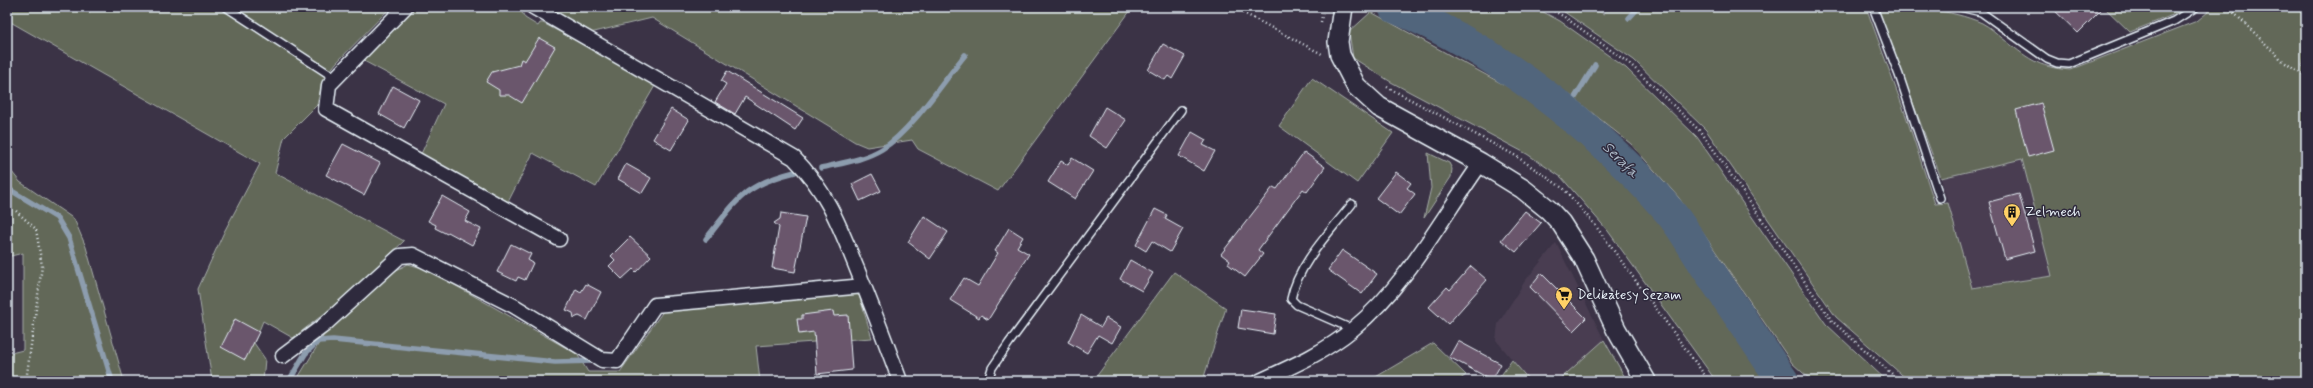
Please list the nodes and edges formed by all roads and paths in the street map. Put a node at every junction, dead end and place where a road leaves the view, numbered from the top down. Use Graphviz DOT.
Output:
graph roads {
  1 [pos="226,7"];
  2 [pos="405,7"];
  3 [pos="533,7"];
  4 [pos="1323,7"];
  5 [pos="1343,7"];
  6 [pos="1547,7"];
  7 [pos="1873,7"];
  8 [pos="1960,7"];
  9 [pos="2196,7"];
  10 [pos="2228,7"];
  11 [pos="1320,18"];
  12 [pos="2306,77"];
  13 [pos="335,78"];
  14 [pos="1181,110"];
  15 [pos="1481,163"];
  16 [pos="1940,198"];
  17 [pos="1352,204"];
  18 [pos="16,211"];
  19 [pos="559,239"];
  20 [pos="864,286"];
  21 [pos="1352,330"];
  22 [pos="283,356"];
  23 [pos="26,381"];
  24 [pos="900,381"];
  25 [pos="988,381"];
  26 [pos="1260,381"];
  27 [pos="1646,381"];
  28 [pos="1900,381"];
  1 -- 13 [label="lane"];
  2 -- 13 [label="street"];
  3 -- 20 [label="street"];
  4 -- 11 [label="path"];
  5 -- 15 [label="street"];
  6 -- 28 [label="path"];
  7 -- 16 [label="lane"];
  8 -- 9 [label="lane"];
  10 -- 12 [label="path"];
  13 -- 19 [label="street"];
  14 -- 25 [label="lane"];
  15 -- 21 [label="street"];
  15 -- 27 [label="street"];
  17 -- 21 [label="lane"];
  18 -- 23 [label="path"];
  20 -- 22 [label="street"];
  20 -- 24 [label="street"];
  21 -- 26 [label="street"];
}
